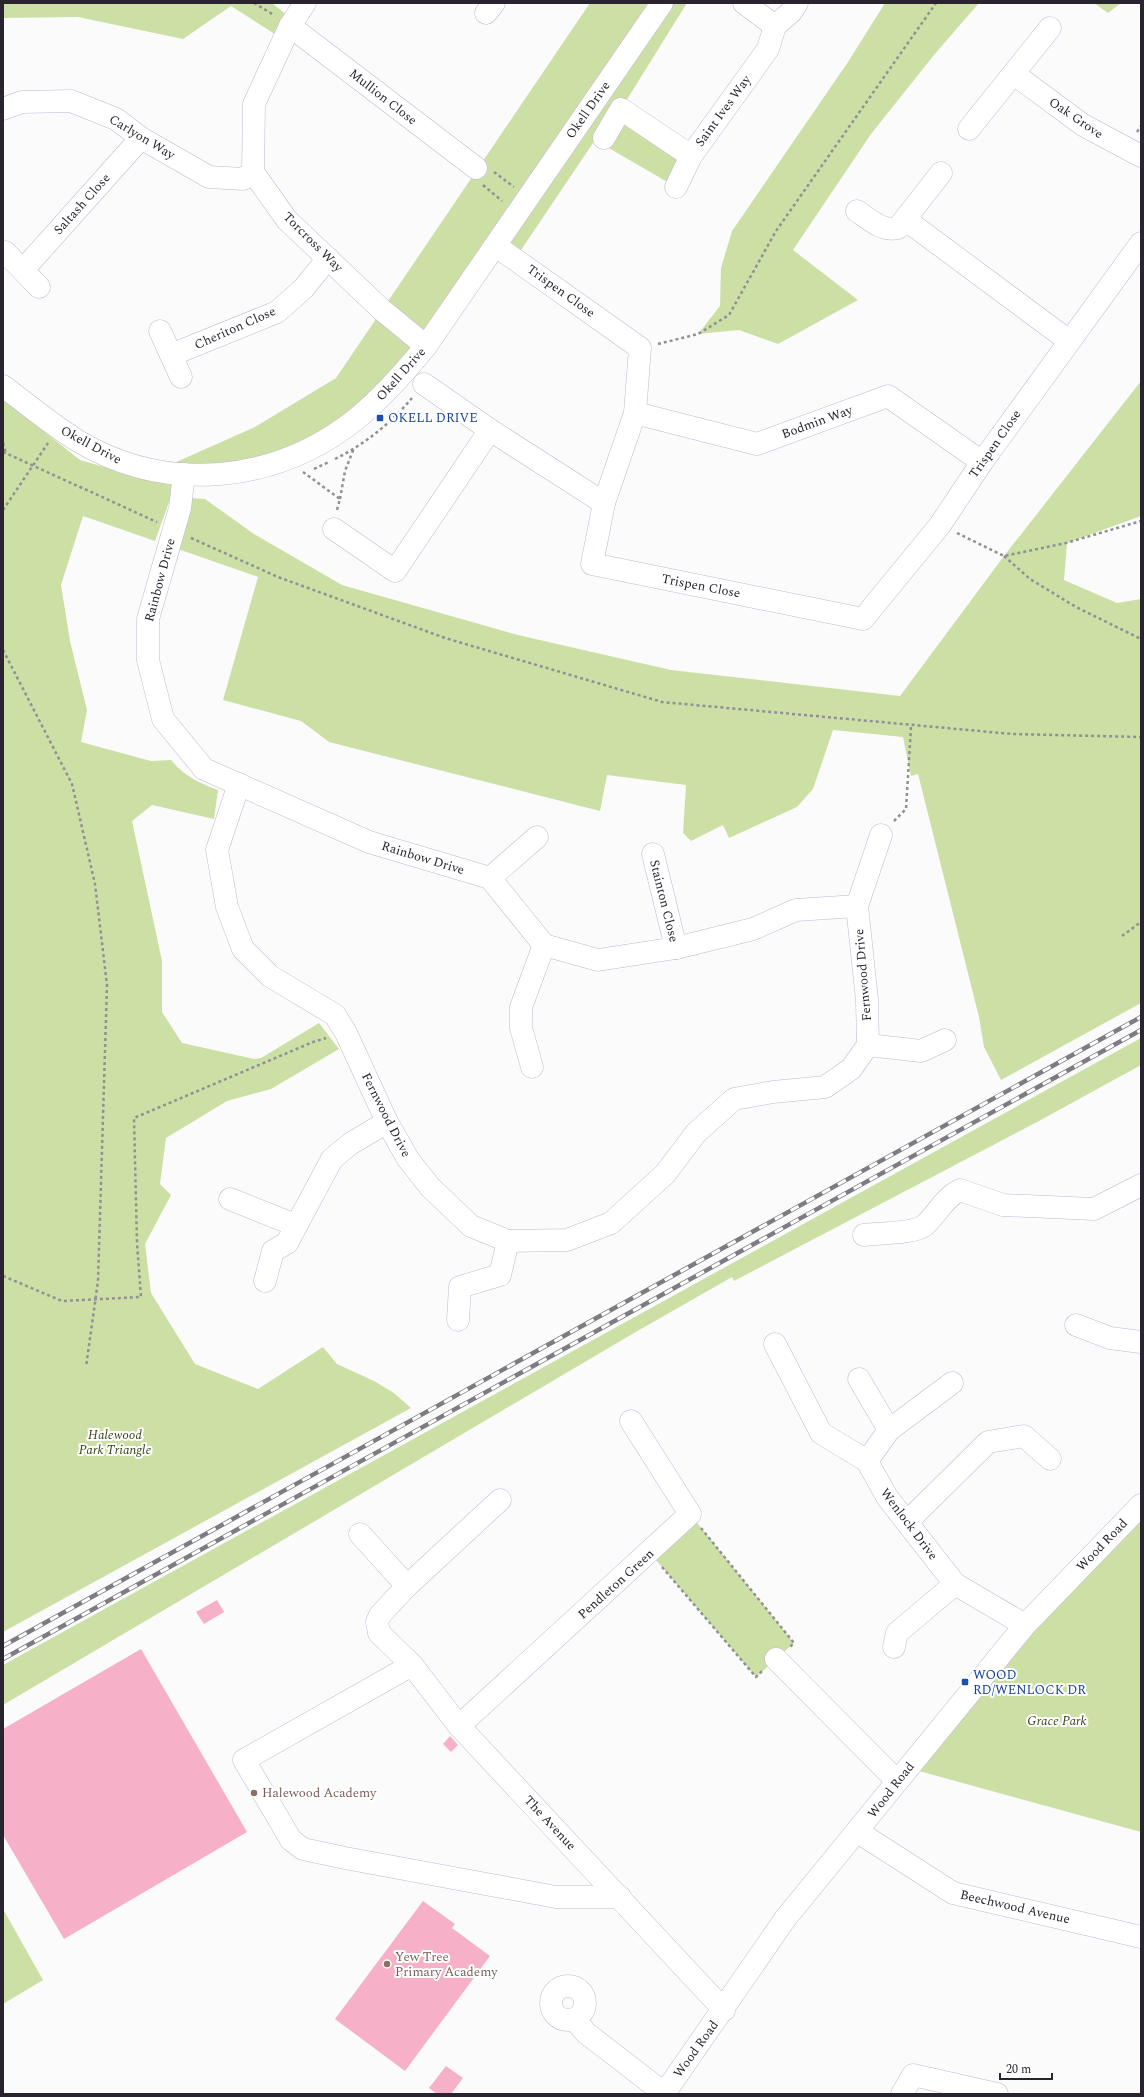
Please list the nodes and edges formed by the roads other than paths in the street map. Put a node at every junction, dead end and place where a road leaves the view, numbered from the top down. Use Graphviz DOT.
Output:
graph roads {
  1 [pos="305,3"];
  2 [pos="662,3"];
  3 [pos="744,3"];
  4 [pos="797,3"];
  5 [pos="290,26"];
  6 [pos="775,26"];
  7 [pos="1050,28"];
  8 [pos="1014,74"];
  9 [pos="3,109"];
  10 [pos="969,129"];
  11 [pos="141,138"];
  12 [pos="604,138"];
  13 [pos="690,156"];
  14 [pos="1141,156"];
  15 [pos="476,168"];
  16 [pos="253,172"];
  17 [pos="941,173"];
  18 [pos="676,188"];
  19 [pos="857,210"];
  20 [pos="906,220"];
  21 [pos="1141,243"];
  22 [pos="496,246"];
  23 [pos="5,252"];
  24 [pos="328,258"];
  25 [pos="23,270"];
  26 [pos="40,287"];
  27 [pos="160,331"];
  28 [pos="1069,340"];
  29 [pos="426,346"];
  30 [pos="171,355"];
  31 [pos="181,377"];
  32 [pos="424,384"];
  33 [pos="3,386"];
  34 [pos="635,413"];
  35 [pos="490,430"];
  36 [pos="982,462"];
  37 [pos="184,474"];
  38 [pos="604,503"];
  39 [pos="334,529"];
  40 [pos="239,784"];
  41 [pos="880,835"];
  42 [pos="537,837"];
  43 [pos="653,854"];
  44 [pos="490,878"];
  45 [pos="857,906"];
  46 [pos="544,945"];
  47 [pos="676,948"];
  48 [pos="945,1040"];
  49 [pos="868,1045"];
  50 [pos="532,1067"];
  51 [pos="387,1122"];
  52 [pos="1141,1185"];
  53 [pos="230,1199"];
  54 [pos="295,1225"];
  55 [pos="864,1235"];
  56 [pos="508,1241"];
  57 [pos="265,1282"];
  58 [pos="458,1320"];
  59 [pos="1076,1325"];
  60 [pos="1141,1342"];
  61 [pos="775,1344"];
  62 [pos="859,1379"];
  63 [pos="952,1383"];
  64 [pos="631,1421"];
  65 [pos="889,1430"];
  66 [pos="1050,1459"];
  67 [pos="867,1461"];
  68 [pos="500,1500"];
  69 [pos="1141,1505"];
  70 [pos="907,1522"];
  71 [pos="360,1534"];
  72 [pos="955,1584"];
  73 [pos="407,1586"];
  74 [pos="1025,1625"];
  75 [pos="894,1647"];
  76 [pos="776,1659"];
  77 [pos="412,1665"];
  78 [pos="459,1726"];
  79 [pos="898,1781"];
  80 [pos="858,1832"];
  81 [pos="620,1897"];
  82 [pos="1141,1937"];
  83 [pos="724,2010"];
  84 [pos="574,2019"];
  85 [pos="664,2094"];
  86 [pos="902,2094"];
  87 [pos="997,2094"];
  1 -- 5 [label="street"];
  2 -- 22 [label="street, Okell Drive"];
  3 -- 6 [label="street"];
  4 -- 6 [label="street"];
  5 -- 15 [label="street, Mullion Close"];
  5 -- 16 [label="street"];
  6 -- 13 [label="street, Saint Ives Way"];
  7 -- 8 [label="street"];
  8 -- 10 [label="street"];
  8 -- 14 [label="street, Oak Grove"];
  9 -- 11 [label="street, Carlyon Way"];
  11 -- 16 [label="street, Carlyon Way"];
  11 -- 25 [label="street, Saltash Close"];
  12 -- 13 [label="street, Saint Ives Way"];
  13 -- 18 [label="street"];
  16 -- 24 [label="street, Torcross Way"];
  17 -- 20 [label="street"];
  19 -- 20 [label="street"];
  20 -- 28 [label="street"];
  21 -- 28 [label="street, Trispen Close"];
  22 -- 29 [label="street, Okell Drive"];
  22 -- 34 [label="street, Trispen Close"];
  23 -- 25 [label="street"];
  24 -- 29 [label="street, Torcross Way"];
  24 -- 30 [label="street, Cheriton Close"];
  25 -- 26 [label="street"];
  27 -- 30 [label="street"];
  28 -- 36 [label="street, Trispen Close"];
  29 -- 37 [label="street, Okell Drive"];
  30 -- 31 [label="street"];
  32 -- 35 [label="street"];
  33 -- 37 [label="street, Okell Drive"];
  34 -- 36 [label="street, Bodmin Way"];
  34 -- 38 [label="street, Trispen Close"];
  35 -- 38 [label="street"];
  35 -- 39 [label="street"];
  36 -- 38 [label="street, Trispen Close"];
  37 -- 40 [label="street, Rainbow Drive"];
  40 -- 44 [label="street, Rainbow Drive"];
  40 -- 51 [label="street, Fernwood Drive"];
  41 -- 45 [label="street"];
  42 -- 44 [label="street"];
  43 -- 47 [label="street, Stainton Close"];
  44 -- 46 [label="street"];
  45 -- 47 [label="street"];
  45 -- 49 [label="street, Fernwood Drive"];
  46 -- 47 [label="street"];
  46 -- 50 [label="street"];
  48 -- 49 [label="street"];
  49 -- 56 [label="street, Fernwood Drive"];
  51 -- 54 [label="street"];
  51 -- 56 [label="street, Fernwood Drive"];
  52 -- 55 [label="street"];
  53 -- 54 [label="street"];
  54 -- 57 [label="street"];
  56 -- 58 [label="street"];
  59 -- 60 [label="street"];
  61 -- 67 [label="street, Wenlock Drive"];
  62 -- 65 [label="street"];
  63 -- 65 [label="street"];
  64 -- 78 [label="street, Pendleton Green"];
  65 -- 67 [label="street"];
  66 -- 70 [label="street"];
  67 -- 70 [label="street, Wenlock Drive"];
  68 -- 73 [label="street"];
  69 -- 74 [label="street, Wood Road"];
  70 -- 72 [label="street, Wenlock Drive"];
  71 -- 73 [label="street"];
  72 -- 74 [label="street, Wenlock Drive"];
  72 -- 75 [label="street"];
  73 -- 77 [label="street, The Avenue"];
  74 -- 79 [label="street, Wood Road"];
  76 -- 79 [label="street"];
  77 -- 78 [label="street, The Avenue"];
  77 -- 81 [label="street"];
  78 -- 81 [label="street, The Avenue"];
  79 -- 80 [label="street, Wood Road"];
  80 -- 82 [label="street, Beechwood Avenue"];
  80 -- 83 [label="street, Wood Road"];
  81 -- 83 [label="street, The Avenue"];
  83 -- 85 [label="street, Wood Road"];
  84 -- 85 [label="street"];
  86 -- 87 [label="street"];
}
